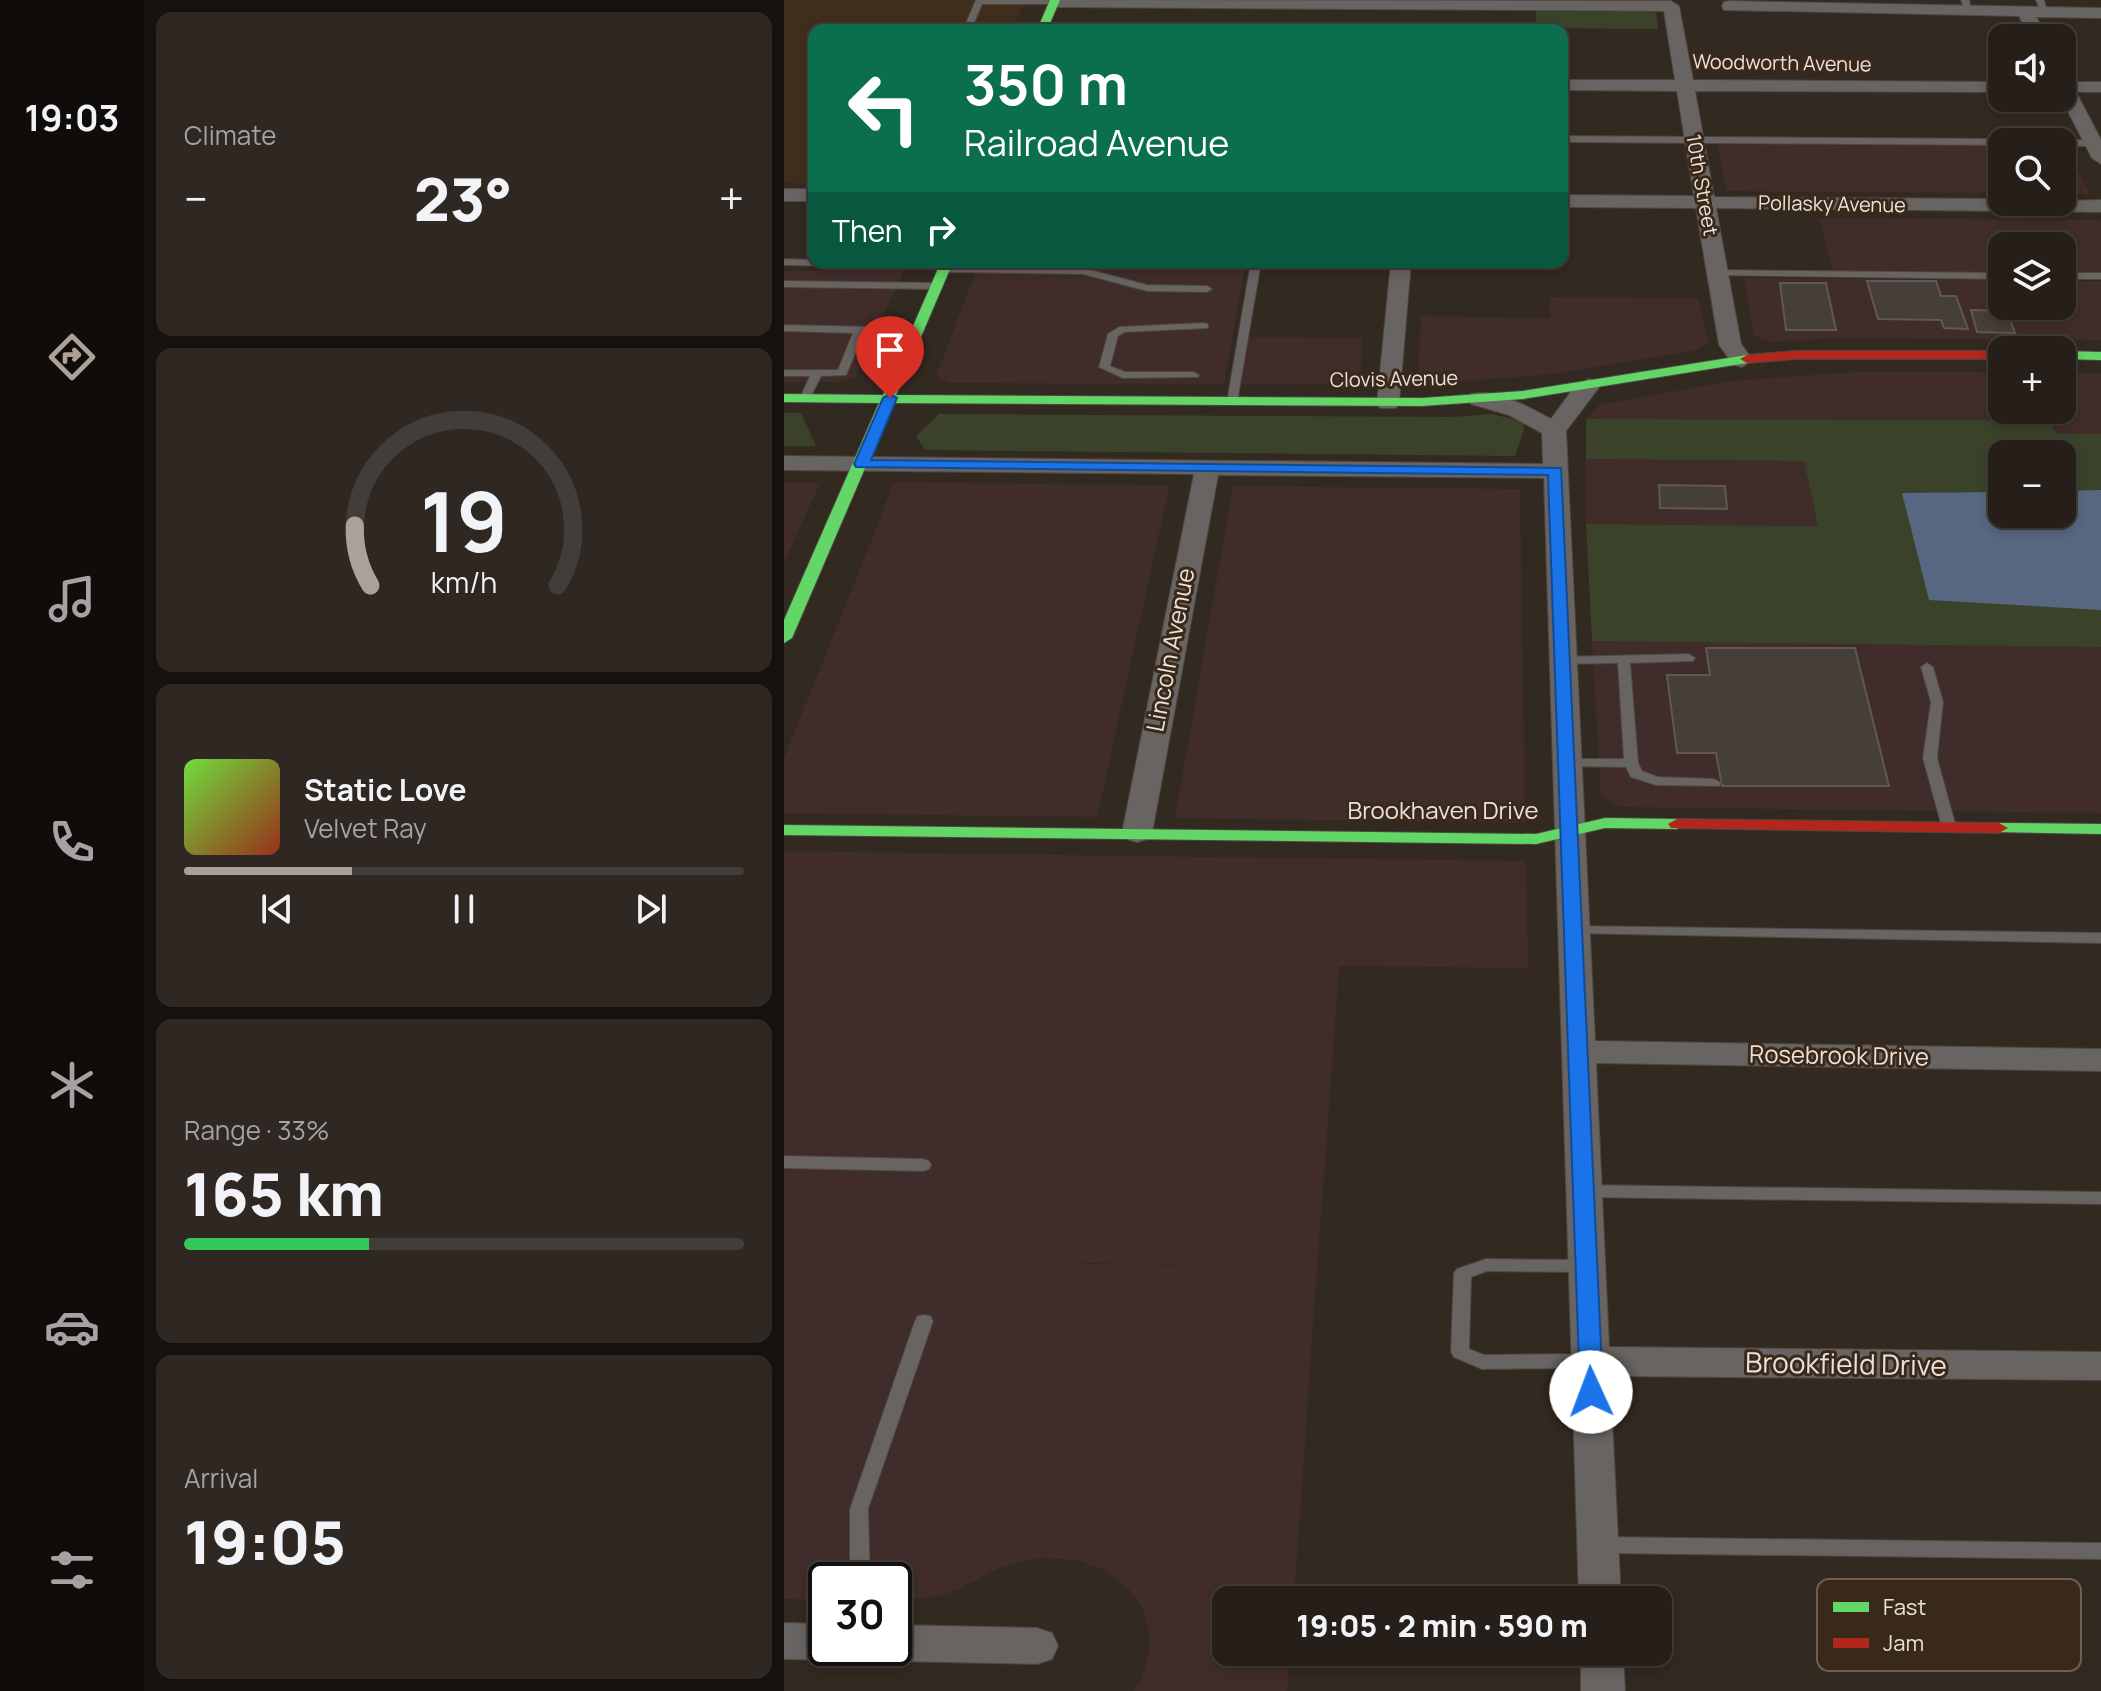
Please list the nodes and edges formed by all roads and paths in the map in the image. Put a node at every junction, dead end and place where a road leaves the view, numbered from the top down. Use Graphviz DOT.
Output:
graph roads {
  1 [pos="1055,1"];
  2 [pos="1753,3"];
  3 [pos="1960,4"];
  4 [pos="1730,6"];
  5 [pos="2042,6"];
  6 [pos="2025,12"];
  7 [pos="2101,13"];
  8 [pos="970,24"];
  9 [pos="1045,24"];
  10 [pos="2031,24"];
  11 [pos="1684,84"];
  12 [pos="1568,85"];
  13 [pos="2076,86"];
  14 [pos="1988,87"];
  15 [pos="2101,87"];
  16 [pos="2076,109"];
  17 [pos="1568,139"];
  18 [pos="1694,141"];
  19 [pos="1988,142"];
  20 [pos="2076,145"];
  21 [pos="2098,148"];
  22 [pos="784,195"];
  23 [pos="808,195"];
  24 [pos="1568,201"];
  25 [pos="1705,202"];
  26 [pos="2101,206"];
  27 [pos="784,262"];
  28 [pos="808,263"];
  29 [pos="904,268"];
  30 [pos="1255,268"];
  31 [pos="1400,268"];
  32 [pos="944,270"];
  33 [pos="1717,273"];
  34 [pos="1988,276"];
  35 [pos="2076,276"];
  36 [pos="2101,276"];
  37 [pos="784,284"];
  38 [pos="1207,289"];
  39 [pos="1204,326"];
  40 [pos="784,328"];
  41 [pos="860,329"];
  42 [pos="919,331"];
  43 [pos="1988,355"];
  44 [pos="2076,355"];
  45 [pos="2101,356"];
  46 [pos="1742,360"];
  47 [pos="784,373"];
  48 [pos="817,373"];
  49 [pos="1194,375"];
  50 [pos="1589,386"];
  51 [pos="784,398"];
  52 [pos="805,398"];
  53 [pos="890,398"];
  54 [pos="1479,399"];
  55 [pos="1232,402"];
  56 [pos="1388,403"];
  57 [pos="1554,430"];
  58 [pos="784,463"];
  59 [pos="862,464"];
  60 [pos="1207,468"];
  61 [pos="1556,471"];
  62 [pos="784,638"];
  63 [pos="1689,658"];
  64 [pos="1562,660"];
  65 [pos="1624,661"];
  66 [pos="1927,667"];
  67 [pos="1566,763"];
  68 [pos="1631,763"];
  69 [pos="1714,783"];
  70 [pos="1949,827"];
  71 [pos="2101,829"];
  72 [pos="784,830"];
  73 [pos="1568,830"];
  74 [pos="1137,833"];
  75 [pos="1572,930"];
  76 [pos="2101,938"];
  77 [pos="1578,1052"];
  78 [pos="2101,1060"];
  79 [pos="784,1162"];
  80 [pos="923,1165"];
  81 [pos="1582,1191"];
  82 [pos="2101,1198"];
  83 [pos="1585,1266"];
  84 [pos="924,1321"];
  85 [pos="1590,1361"];
  86 [pos="2101,1366"];
  87 [pos="1597,1545"];
  88 [pos="2101,1551"];
  89 [pos="860,1562"];
  90 [pos="1599,1586"];
  91 [pos="784,1641"];
  92 [pos="808,1642"];
  93 [pos="912,1643"];
  94 [pos="1037,1646"];
  95 [pos="1602,1666"];
  96 [pos="1603,1691"];
  1 -- 8 [label="lane"];
  1 -- 9 [label="main road"];
  1 -- 11 [label="street, 10th Street"];
  2 -- 3 [label="street"];
  2 -- 4 [label="street"];
  3 -- 6 [label="street"];
  5 -- 6 [label="street"];
  5 -- 7 [label="street"];
  6 -- 10 [label="street"];
  11 -- 12 [label="street, Woodworth Avenue"];
  11 -- 14 [label="street, Woodworth Avenue"];
  11 -- 18 [label="street, 10th Street"];
  13 -- 15 [label="street"];
  16 -- 21 [label="street"];
  17 -- 18 [label="lane"];
  18 -- 19 [label="lane"];
  18 -- 25 [label="street, 10th Street"];
  20 -- 21 [label="lane"];
  22 -- 23 [label="street"];
  24 -- 25 [label="street, Pollasky Avenue"];
  25 -- 26 [label="street, Pollasky Avenue"];
  25 -- 33 [label="street, 10th Street"];
  27 -- 28 [label="lane"];
  29 -- 32 [label="lane"];
  30 -- 55 [label="lane"];
  31 -- 56 [label="street"];
  32 -- 37 [label="lane"];
  32 -- 38 [label="lane"];
  32 -- 42 [label="main road"];
  33 -- 34 [label="lane"];
  33 -- 46 [label="street, 10th Street"];
  35 -- 36 [label="lane"];
  39 -- 49 [label="lane"];
  40 -- 41 [label="lane"];
  41 -- 42 [label="lane"];
  41 -- 48 [label="lane"];
  42 -- 53 [label="main road"];
  43 -- 46 [label="main road, Clovis Avenue"];
  44 -- 45 [label="main road"];
  46 -- 50 [label="main road, Clovis Avenue"];
  47 -- 48 [label="lane"];
  48 -- 52 [label="lane"];
  50 -- 54 [label="main road, Clovis Avenue"];
  50 -- 57 [label="street"];
  51 -- 52 [label="main road, Clovis Avenue"];
  52 -- 53 [label="main road, Clovis Avenue"];
  53 -- 55 [label="main road, Clovis Avenue"];
  53 -- 59 [label="main road"];
  54 -- 56 [label="main road, Clovis Avenue"];
  54 -- 57 [label="street"];
  55 -- 56 [label="main road, Clovis Avenue"];
  57 -- 61 [label="street"];
  58 -- 59 [label="street"];
  59 -- 60 [label="street"];
  59 -- 62 [label="main road"];
  60 -- 61 [label="street"];
  60 -- 74 [label="street, Lincoln Avenue"];
  61 -- 64 [label="street"];
  63 -- 65 [label="lane"];
  64 -- 65 [label="lane"];
  64 -- 67 [label="street"];
  65 -- 68 [label="lane"];
  66 -- 70 [label="lane"];
  67 -- 68 [label="lane"];
  67 -- 73 [label="street"];
  68 -- 69 [label="lane"];
  70 -- 71 [label="main road, Brookhaven Drive"];
  70 -- 73 [label="main road, Brookhaven Drive"];
  72 -- 74 [label="main road, Brookhaven Drive"];
  73 -- 74 [label="main road, Brookhaven Drive"];
  73 -- 75 [label="street"];
  75 -- 76 [label="lane"];
  75 -- 77 [label="street"];
  77 -- 78 [label="street, Rosebrook Drive"];
  77 -- 81 [label="street"];
  79 -- 80 [label="lane"];
  81 -- 82 [label="lane"];
  81 -- 83 [label="street"];
  83 -- 85 [label="street"];
  83 -- 85 [label="lane"];
  84 -- 89 [label="lane"];
  85 -- 86 [label="street, Brookfield Drive"];
  85 -- 87 [label="street"];
  87 -- 88 [label="lane"];
  87 -- 90 [label="street"];
  91 -- 92 [label="street"];
  93 -- 94 [label="street"];
  95 -- 96 [label="street"];
}
